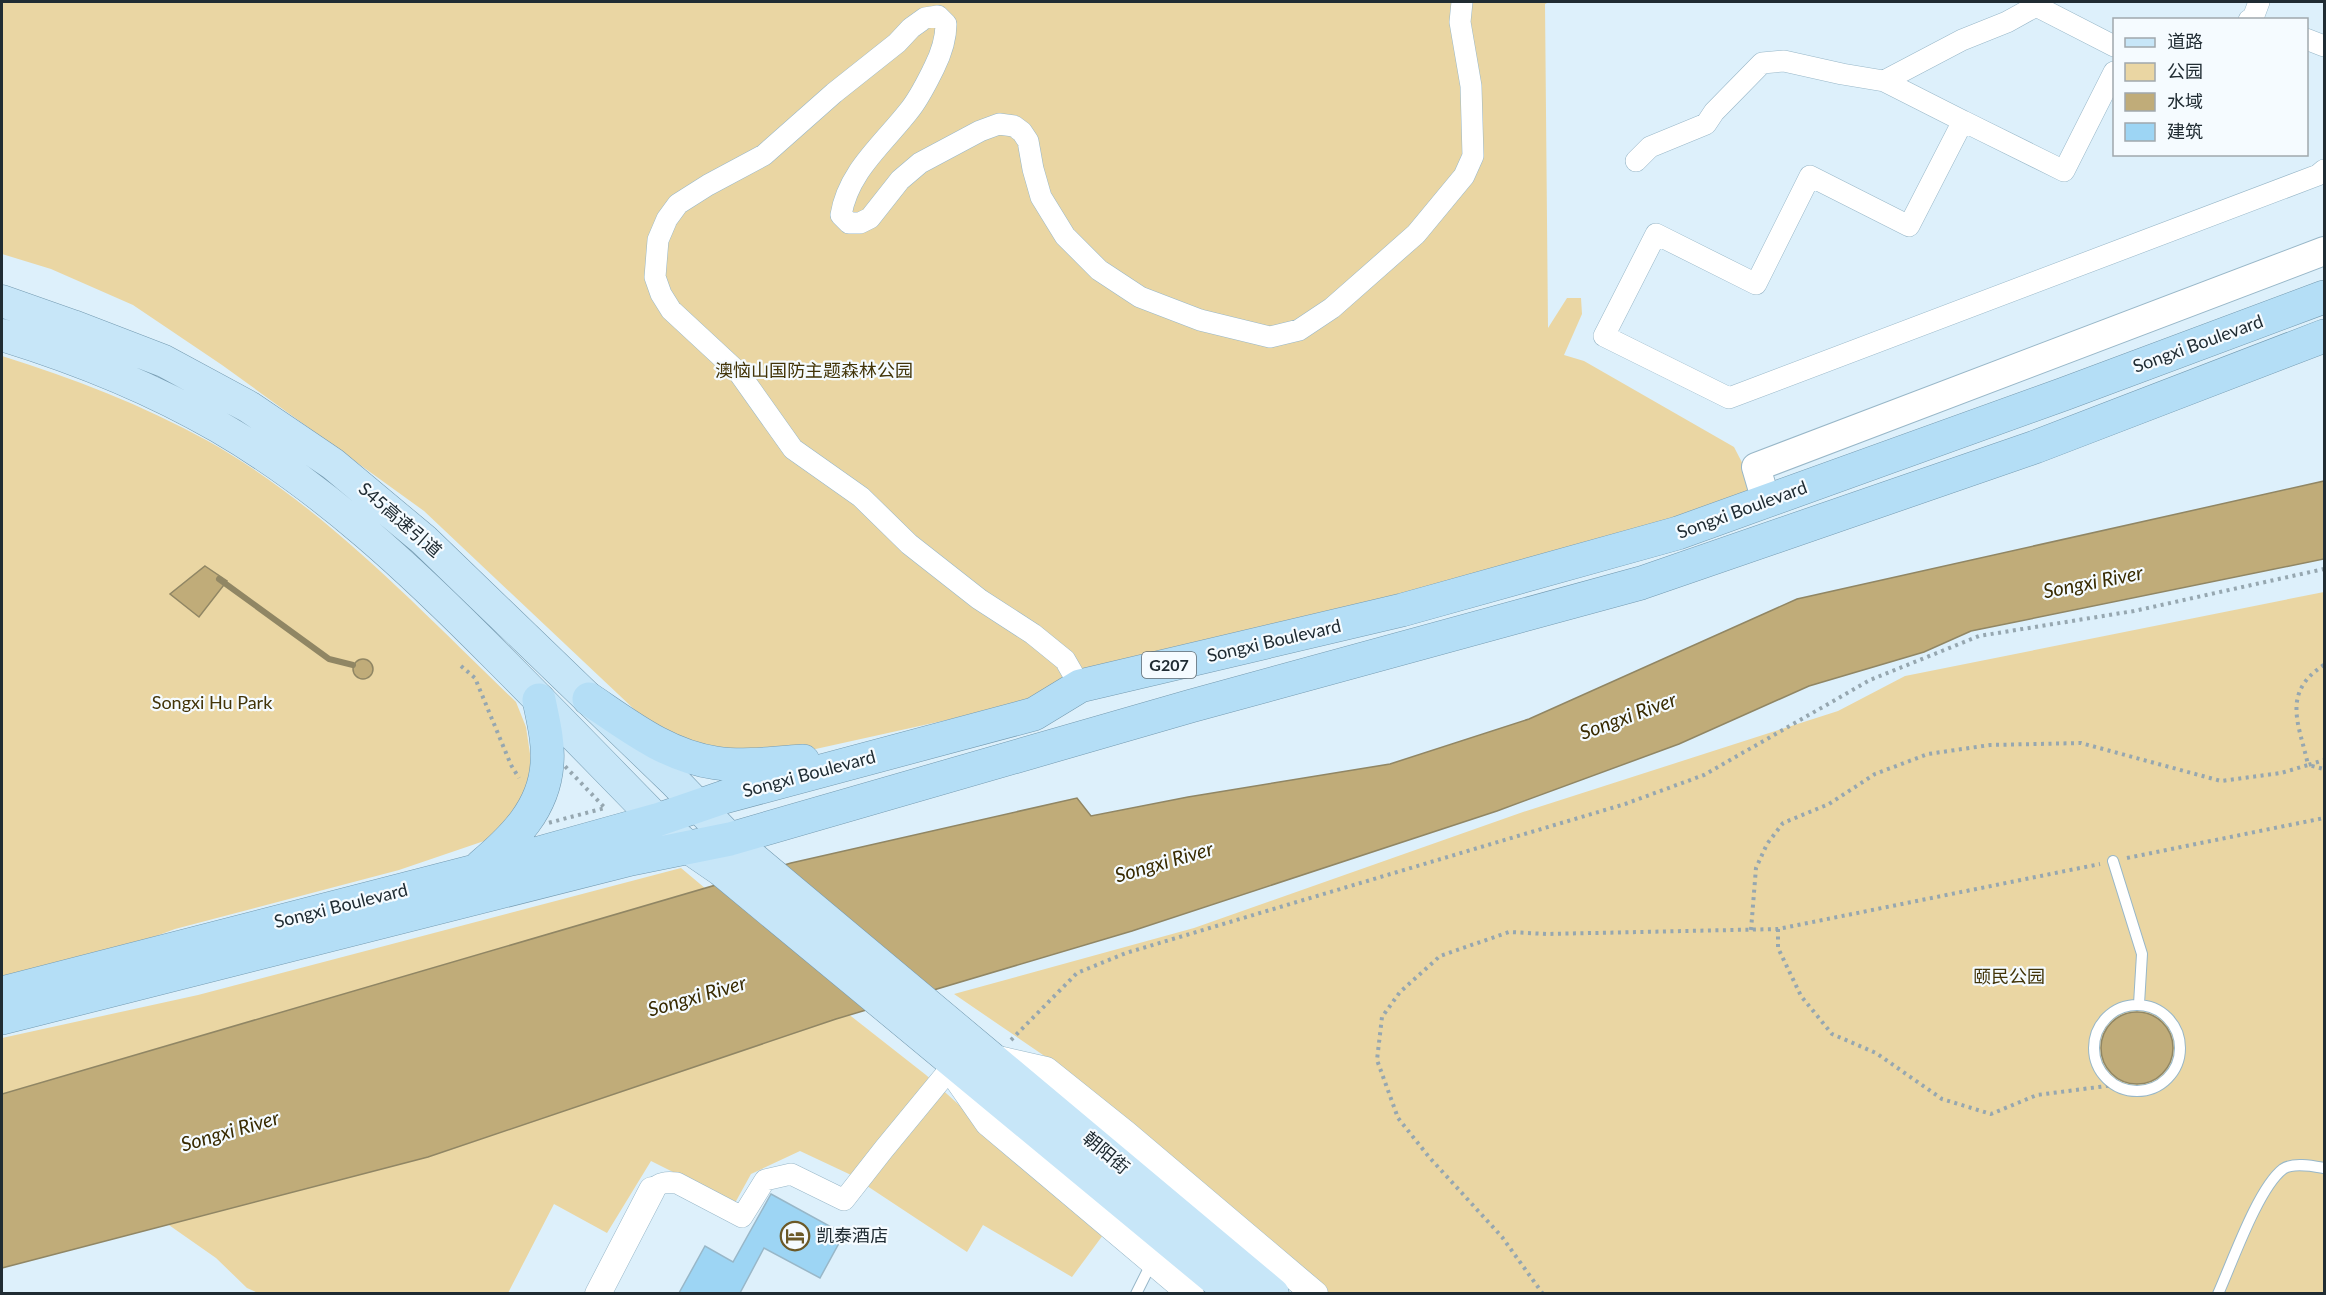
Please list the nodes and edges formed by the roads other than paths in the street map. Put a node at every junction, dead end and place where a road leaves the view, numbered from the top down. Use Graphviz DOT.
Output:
graph roads {
  1 [pos="1462,2"];
  2 [pos="2308,39"];
  3 [pos="2113,45"];
  4 [pos="2325,46"];
  5 [pos="2113,76"];
  6 [pos="1884,81"];
  7 [pos="1963,120"];
  8 [pos="1636,161"];
  9 [pos="2325,171"];
  10 [pos="2325,251"];
  11 [pos="2325,297"];
  12 [pos="2,301"];
  13 [pos="2,335"];
  14 [pos="2325,336"];
  15 [pos="1766,501"];
  16 [pos="1080,686"];
  17 [pos="589,699"];
  18 [pos="539,700"];
  19 [pos="874,757"];
  20 [pos="698,805"];
  21 [pos="657,820"];
  22 [pos="730,839"];
  23 [pos="689,848"];
  24 [pos="757,861"];
  25 [pos="2113,861"];
  26 [pos="721,870"];
  27 [pos="475,871"];
  28 [pos="2,993"];
  29 [pos="2139,1004"];
  30 [pos="2,1018"];
  31 [pos="994,1058"];
  32 [pos="947,1061"];
  33 [pos="2325,1168"];
  34 [pos="652,1190"];
  35 [pos="1164,1243"];
  36 [pos="597,1293"];
  37 [pos="1136,1293"];
  38 [pos="1191,1293"];
  39 [pos="1233,1293"];
  40 [pos="1273,1293"];
  41 [pos="1315,1293"];
  42 [pos="2218,1293"];
  1 -- 16 [label="street"];
  2 -- 4 [label="street"];
  3 -- 6 [label="street"];
  5 -- 7 [label="street"];
  6 -- 7 [label="street"];
  6 -- 8 [label="street"];
  7 -- 9 [label="street"];
  10 -- 15 [label="main road"];
  11 -- 15 [label="highway, Songxi Boulevard / G207"];
  12 -- 17 [label="main road, S45高速引道"];
  13 -- 18 [label="main road, S45高速引道"];
  14 -- 22 [label="highway, Songxi Boulevard / G207"];
  15 -- 16 [label="highway, Songxi Boulevard / G207"];
  16 -- 19 [label="highway, Songxi Boulevard / G207"];
  17 -- 19 [label="highway"];
  17 -- 20 [label="main road, S45高速引道"];
  18 -- 21 [label="main road, S45高速引道"];
  18 -- 27 [label="highway"];
  19 -- 20 [label="highway, Songxi Boulevard / G207"];
  20 -- 21 [label="highway, Songxi Boulevard / G207"];
  20 -- 22 [label="main road, S45高速引道"];
  21 -- 23 [label="main road, S45高速引道"];
  21 -- 27 [label="highway, Songxi Boulevard / G207"];
  22 -- 23 [label="highway, Songxi Boulevard / G207"];
  22 -- 24 [label="main road, S45高速引道"];
  23 -- 26 [label="main road, S45高速引道"];
  23 -- 30 [label="highway, Songxi Boulevard / G207"];
  24 -- 31 [label="main road, 朝阳街"];
  25 -- 29 [label="lane"];
  26 -- 32 [label="main road, 朝阳街"];
  27 -- 28 [label="highway, Songxi Boulevard / G207"];
  29 -- 29 [label="lane"];
  31 -- 35 [label="main road, 朝阳街"];
  31 -- 41 [label="street"];
  32 -- 34 [label="street"];
  32 -- 35 [label="main road, 朝阳街"];
  33 -- 42 [label="lane"];
  34 -- 36 [label="street"];
  35 -- 37 [label="lane"];
  35 -- 38 [label="street"];
  35 -- 39 [label="main road, 朝阳街"];
  35 -- 40 [label="main road, 朝阳街"];
}
